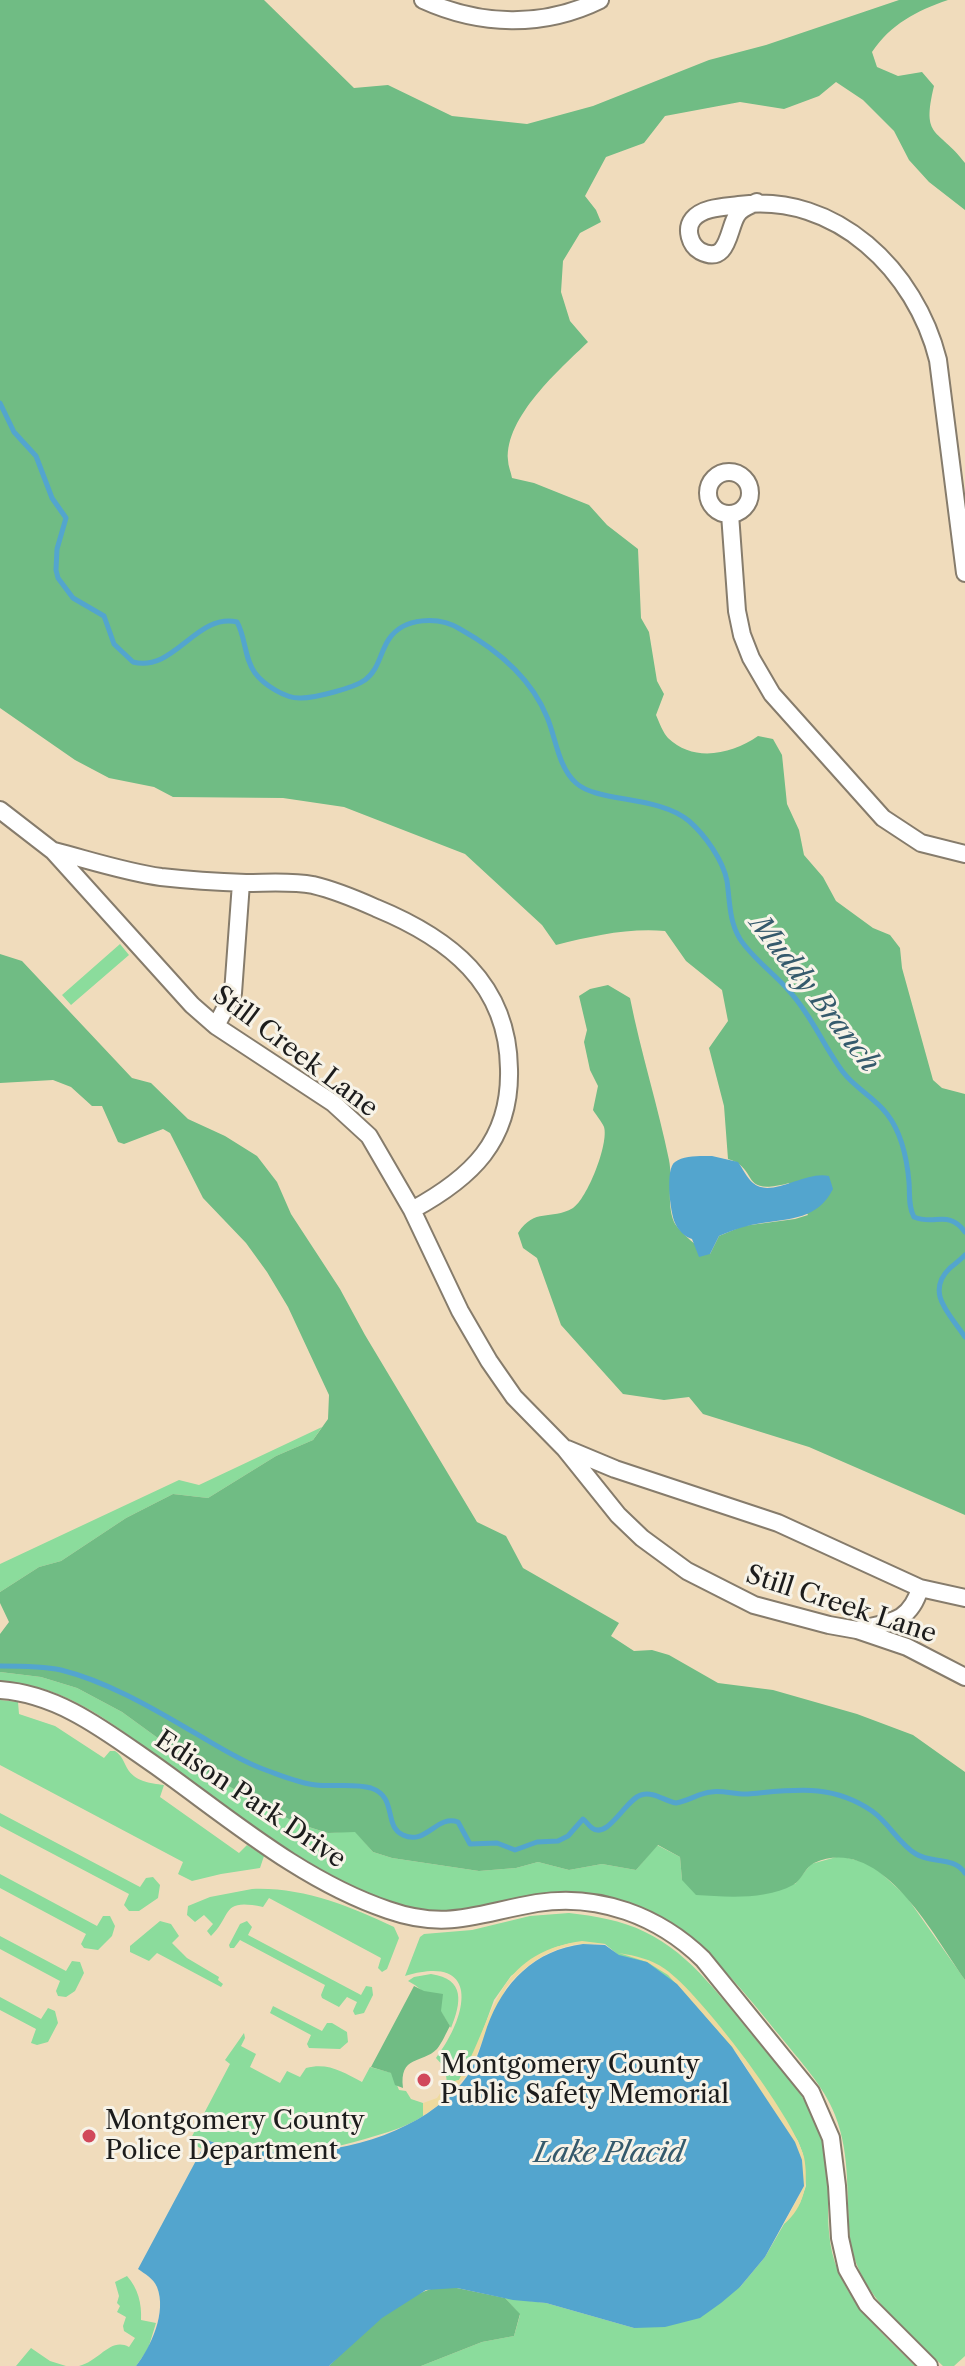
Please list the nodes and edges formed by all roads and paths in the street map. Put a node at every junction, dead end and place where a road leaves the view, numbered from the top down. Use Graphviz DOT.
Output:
graph roads {
  1 [pos="423,0"];
  2 [pos="600,0"];
  3 [pos="757,202"];
  4 [pos="730,514"];
  5 [pos="964,564"];
  6 [pos="0,810"];
  7 [pos="53,851"];
  8 [pos="965,854"];
  9 [pos="241,883"];
  10 [pos="216,1026"];
  11 [pos="412,1210"];
  12 [pos="565,1449"];
  13 [pos="920,1588"];
  14 [pos="965,1598"];
  15 [pos="857,1630"];
  16 [pos="965,1677"];
  17 [pos="0,1690"];
  18 [pos="929,2366"];
  1 -- 2 [label="street"];
  3 -- 5 [label="street"];
  4 -- 8 [label="street"];
  6 -- 7 [label="street, Still Creek Lane"];
  7 -- 9 [label="street"];
  7 -- 10 [label="street, Still Creek Lane"];
  9 -- 10 [label="street"];
  9 -- 11 [label="street"];
  10 -- 11 [label="street, Still Creek Lane"];
  11 -- 12 [label="street, Still Creek Lane"];
  12 -- 13 [label="street, Still Creek Lane"];
  12 -- 15 [label="street, Still Creek Lane"];
  13 -- 14 [label="street, Still Creek Lane"];
  13 -- 15 [label="street"];
  15 -- 16 [label="street, Still Creek Lane"];
  17 -- 18 [label="street, Edison Park Drive"];
}
